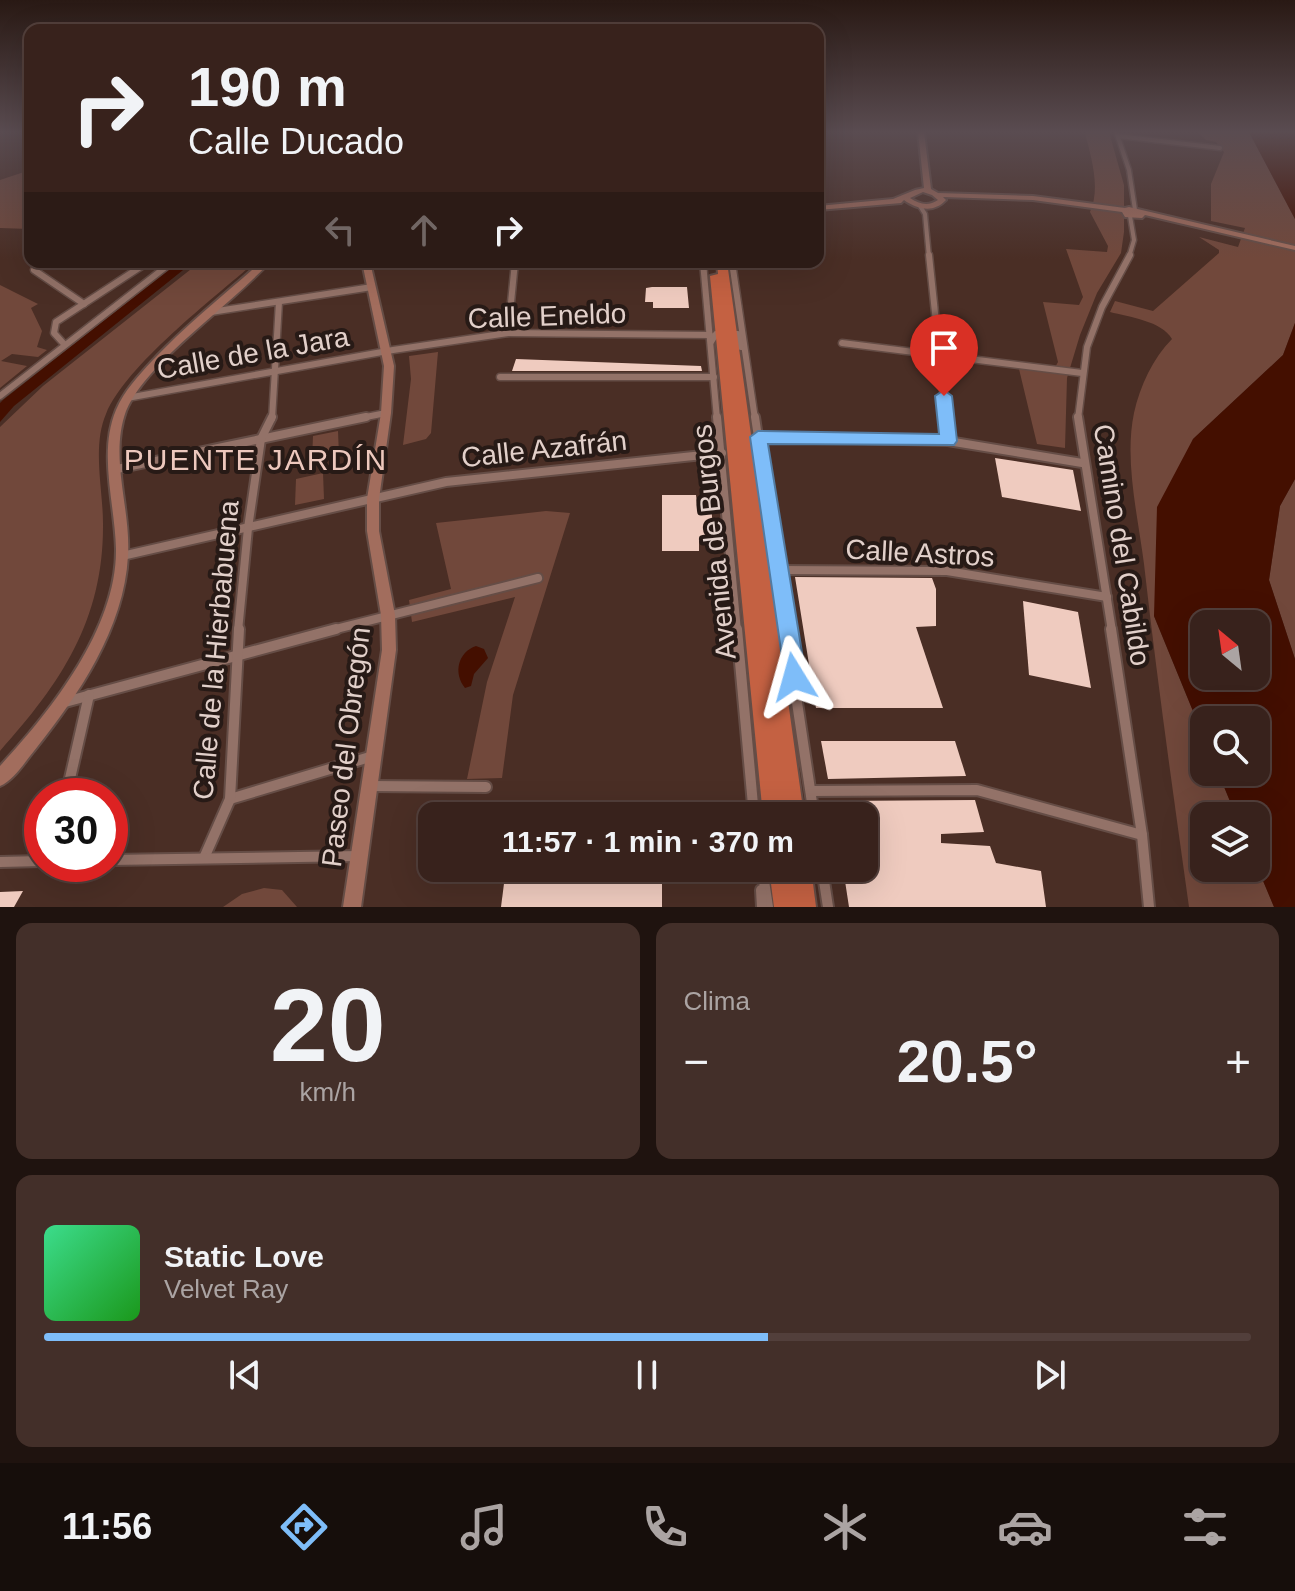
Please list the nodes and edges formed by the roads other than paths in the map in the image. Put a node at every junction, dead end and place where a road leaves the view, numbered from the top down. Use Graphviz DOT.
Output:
graph roads {
  1 [pos="919,174"];
  2 [pos="926,174"];
  3 [pos="1129,174"];
  4 [pos="917,191"];
  5 [pos="928,192"];
  6 [pos="943,197"];
  7 [pos="907,200"];
  8 [pos="824,207"];
  9 [pos="925,208"];
  10 [pos="1133,213"];
  11 [pos="1295,248"];
  12 [pos="139,268"];
  13 [pos="164,268"];
  14 [pos="259,268"];
  15 [pos="367,268"];
  16 [pos="514,268"];
  17 [pos="704,268"];
  18 [pos="714,268"];
  19 [pos="723,268"];
  20 [pos="731,268"];
  21 [pos="733,268"];
  22 [pos="34,270"];
  23 [pos="705,278"];
  24 [pos="725,280"];
  25 [pos="372,287"];
  26 [pos="279,302"];
  27 [pos="84,304"];
  28 [pos="739,305"];
  29 [pos="211,312"];
  30 [pos="720,329"];
  31 [pos="508,333"];
  32 [pos="842,343"];
  33 [pos="64,344"];
  34 [pos="387,351"];
  35 [pos="939,353"];
  36 [pos="274,371"];
  37 [pos="1082,373"];
  38 [pos="714,374"];
  39 [pos="500,377"];
  40 [pos="749,378"];
  41 [pos="0,396"];
  42 [pos="127,398"];
  43 [pos="729,402"];
  44 [pos="386,413"];
  45 [pos="758,437"];
  46 [pos="261,439"];
  47 [pos="948,441"];
  48 [pos="722,453"];
  49 [pos="1082,463"];
  50 [pos="762,465"];
  51 [pos="117,469"];
  52 [pos="373,499"];
  53 [pos="753,502"];
  54 [pos="248,528"];
  55 [pos="745,553"];
  56 [pos="122,556"];
  57 [pos="778,570"];
  58 [pos="538,578"];
  59 [pos="734,594"];
  60 [pos="1107,597"];
  61 [pos="388,615"];
  62 [pos="236,656"];
  63 [pos="89,695"];
  64 [pos="59,704"];
  65 [pos="375,756"];
  66 [pos="0,778"];
  67 [pos="70,778"];
  68 [pos="370,786"];
  69 [pos="486,787"];
  70 [pos="811,791"];
  71 [pos="230,799"];
  72 [pos="752,802"];
  73 [pos="772,802"];
  74 [pos="791,802"];
  75 [pos="812,802"];
  76 [pos="1142,835"];
  77 [pos="359,856"];
  78 [pos="204,858"];
  79 [pos="128,860"];
  80 [pos="24,861"];
  81 [pos="0,862"];
  82 [pos="762,882"];
  83 [pos="782,882"];
  84 [pos="802,882"];
  85 [pos="823,882"];
  86 [pos="352,907"];
  87 [pos="765,907"];
  88 [pos="785,907"];
  89 [pos="805,907"];
  90 [pos="828,907"];
  91 [pos="1149,907"];
  1 -- 4 [label="street"];
  2 -- 5 [label="street"];
  3 -- 10 [label="street, Camino del Cabildo"];
  4 -- 5 [label="street"];
  4 -- 7 [label="street"];
  5 -- 6 [label="street"];
  6 -- 9 [label="street"];
  6 -- 10 [label="street"];
  7 -- 8 [label="street"];
  7 -- 9 [label="street"];
  9 -- 35 [label="street"];
  10 -- 11 [label="street"];
  10 -- 37 [label="street, Camino del Cabildo"];
  12 -- 27 [label="street"];
  13 -- 33 [label="street"];
  14 -- 29 [label="street"];
  15 -- 25 [label="street, Paseo del Obregón"];
  16 -- 31 [label="street"];
  17 -- 23 [label="street, Avenida de Burgos"];
  18 -- 30 [label="highway, Avenida de Burgos"];
  19 -- 24 [label="highway, Avenida de Burgos"];
  20 -- 24 [label="street"];
  21 -- 28 [label="street, Avenida de Burgos"];
  22 -- 27 [label="street"];
  23 -- 30 [label="street, Avenida de Burgos"];
  23 -- 30 [label="street"];
  24 -- 30 [label="highway, Avenida de Burgos"];
  25 -- 26 [label="street"];
  25 -- 34 [label="street, Paseo del Obregón"];
  26 -- 29 [label="street"];
  26 -- 36 [label="street, Calle de la Hierbabuena"];
  27 -- 33 [label="street"];
  28 -- 30 [label="street"];
  28 -- 40 [label="street, Avenida de Burgos"];
  29 -- 42 [label="street"];
  30 -- 31 [label="street, Calle Eneldo"];
  30 -- 38 [label="street, Avenida de Burgos"];
  30 -- 40 [label="street"];
  30 -- 43 [label="highway, Avenida de Burgos"];
  30 -- 53 [label="highway, Avenida de Burgos"];
  31 -- 34 [label="street, Calle Eneldo"];
  32 -- 35 [label="street"];
  33 -- 41 [label="street"];
  34 -- 36 [label="street, Calle de la Jara"];
  34 -- 44 [label="street, Paseo del Obregón"];
  35 -- 37 [label="street"];
  35 -- 47 [label="street"];
  36 -- 42 [label="street, Calle de la Jara"];
  36 -- 46 [label="street, Calle de la Hierbabuena"];
  37 -- 49 [label="street, Camino del Cabildo"];
  38 -- 39 [label="street"];
  38 -- 43 [label="street"];
  38 -- 48 [label="street, Avenida de Burgos"];
  40 -- 45 [label="street, Avenida de Burgos"];
  42 -- 51 [label="street"];
  43 -- 55 [label="highway, Avenida de Burgos"];
  44 -- 46 [label="street"];
  44 -- 52 [label="street, Paseo del Obregón"];
  45 -- 47 [label="street"];
  45 -- 50 [label="street, Avenida de Burgos"];
  46 -- 51 [label="street"];
  46 -- 54 [label="street, Calle de la Hierbabuena"];
  47 -- 49 [label="street"];
  48 -- 52 [label="street, Calle Azafrán"];
  48 -- 59 [label="street, Avenida de Burgos"];
  49 -- 60 [label="street, Camino del Cabildo"];
  50 -- 53 [label="street"];
  50 -- 57 [label="street, Avenida de Burgos"];
  51 -- 56 [label="street"];
  52 -- 54 [label="street, Calle Azafrán"];
  52 -- 61 [label="street, Paseo del Obregón"];
  53 -- 74 [label="highway, Avenida de Burgos"];
  54 -- 56 [label="street, Calle Azafrán"];
  54 -- 62 [label="street, Calle de la Hierbabuena"];
  55 -- 59 [label="street"];
  55 -- 73 [label="highway, Avenida de Burgos"];
  56 -- 64 [label="street"];
  57 -- 60 [label="street, Calle Astros"];
  57 -- 70 [label="street, Avenida de Burgos"];
  58 -- 61 [label="street"];
  59 -- 72 [label="street, Avenida de Burgos"];
  60 -- 76 [label="street, Camino del Cabildo"];
  61 -- 62 [label="street"];
  61 -- 65 [label="street, Paseo del Obregón"];
  62 -- 63 [label="street"];
  62 -- 71 [label="street, Calle de la Hierbabuena"];
  63 -- 64 [label="street"];
  63 -- 67 [label="street"];
  64 -- 66 [label="street"];
  65 -- 68 [label="street, Paseo del Obregón"];
  65 -- 71 [label="street"];
  68 -- 69 [label="street"];
  68 -- 77 [label="street, Paseo del Obregón"];
  70 -- 75 [label="street, Avenida de Burgos"];
  70 -- 76 [label="street"];
  71 -- 78 [label="street, Calle de la Hierbabuena"];
  76 -- 91 [label="street, Camino del Cabildo"];
  77 -- 78 [label="street"];
  77 -- 86 [label="street, Paseo del Obregón"];
  78 -- 79 [label="street"];
  80 -- 81 [label="street"];
  82 -- 87 [label="street"];
  83 -- 88 [label="highway"];
  84 -- 89 [label="highway"];
  85 -- 90 [label="street"];
}
